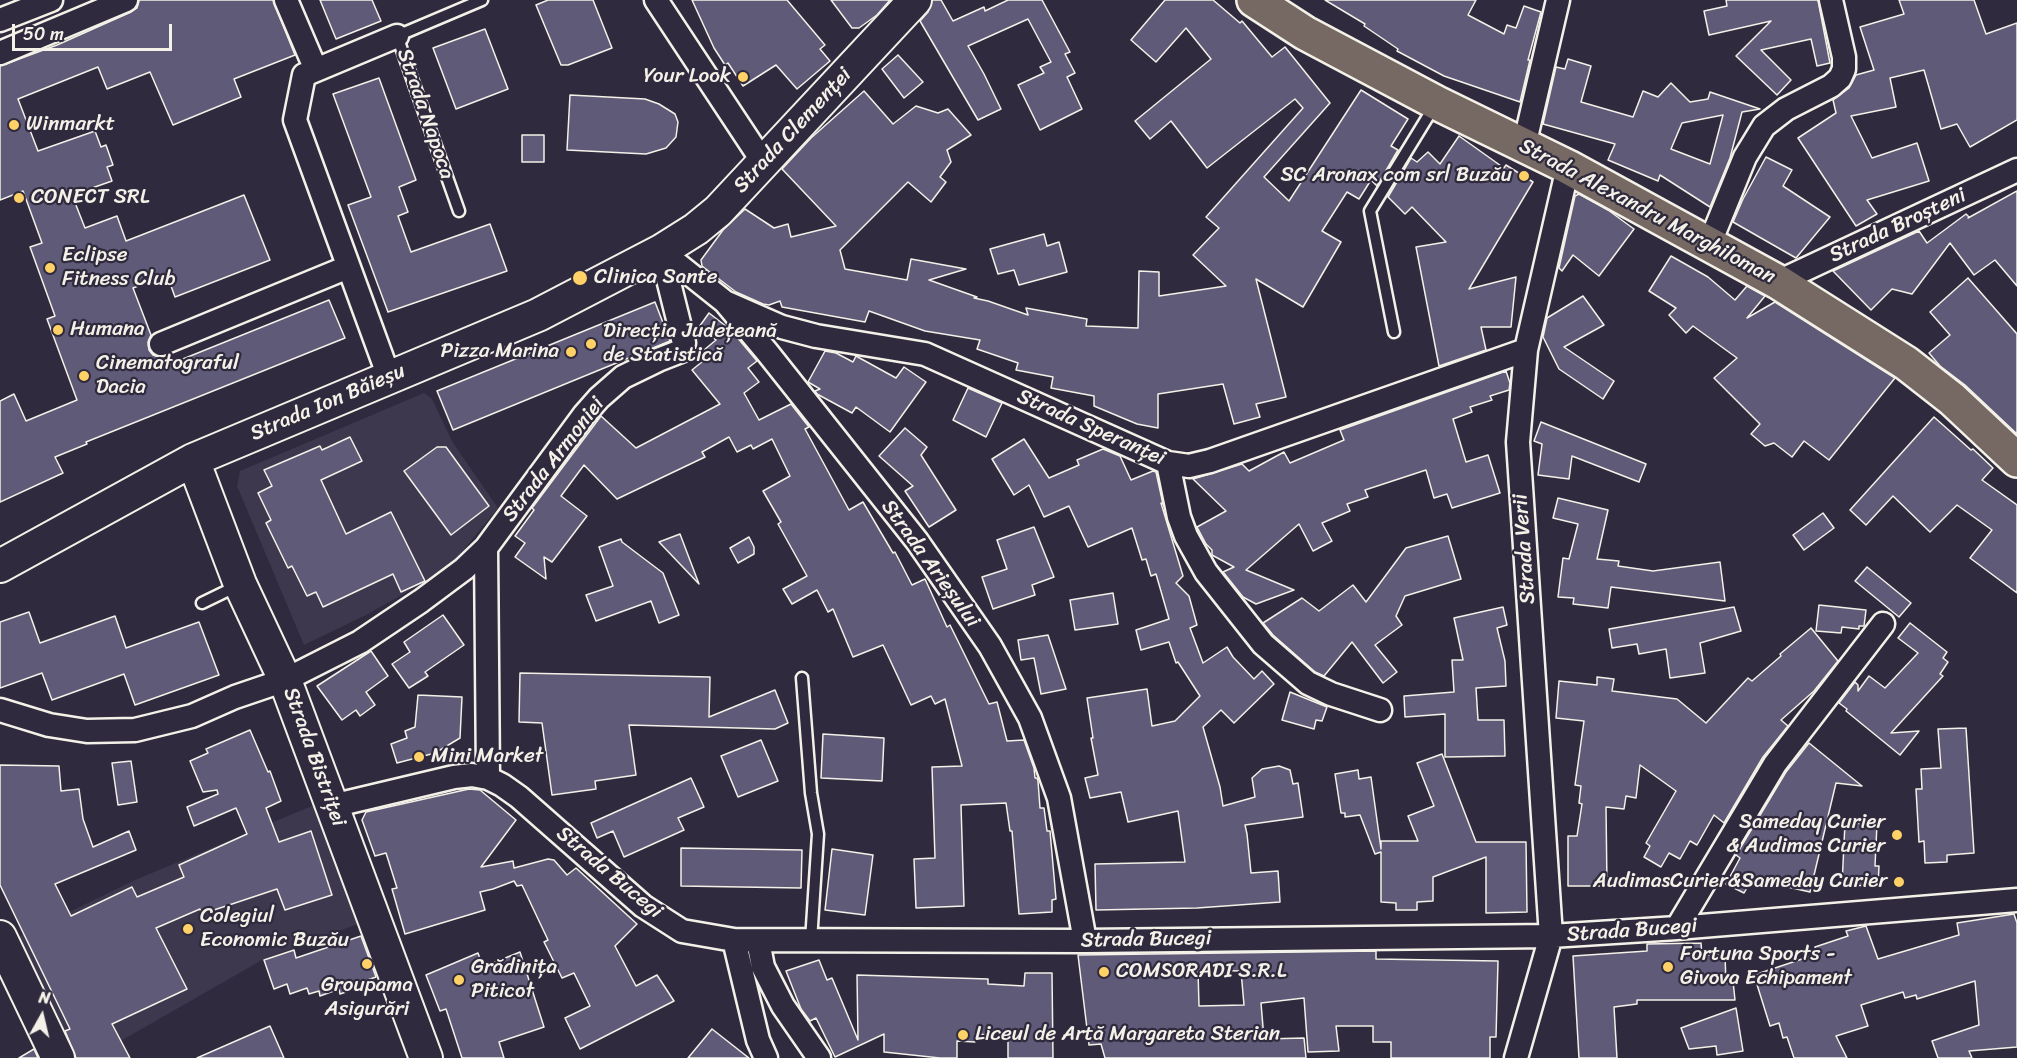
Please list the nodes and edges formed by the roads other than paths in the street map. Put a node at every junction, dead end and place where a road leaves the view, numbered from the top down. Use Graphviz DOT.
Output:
graph roads {
  1 [pos="126,0"];
  2 [pos="286,0"];
  3 [pos="482,0"];
  4 [pos="656,0"];
  5 [pos="915,0"];
  6 [pos="1254,0"];
  7 [pos="1558,0"];
  8 [pos="1831,0"];
  9 [pos="43,2"];
  10 [pos="0,20"];
  11 [pos="50,32"];
  12 [pos="397,36"];
  13 [pos="0,53"];
  14 [pos="310,72"];
  15 [pos="1437,103"];
  16 [pos="1524,146"];
  17 [pos="763,162"];
  18 [pos="1568,167"];
  19 [pos="2017,170"];
  20 [pos="459,211"];
  21 [pos="1709,245"];
  22 [pos="661,251"];
  23 [pos="348,267"];
  24 [pos="1778,282"];
  25 [pos="725,302"];
  26 [pos="1394,332"];
  27 [pos="161,344"];
  28 [pos="1526,350"];
  29 [pos="388,377"];
  30 [pos="192,460"];
  31 [pos="2017,460"];
  32 [pos="1168,463"];
  33 [pos="486,548"];
  34 [pos="0,566"];
  35 [pos="240,584"];
  36 [pos="202,603"];
  37 [pos="1883,624"];
  38 [pos="802,678"];
  39 [pos="285,680"];
  40 [pos="0,710"];
  41 [pos="1380,710"];
  42 [pos="488,778"];
  43 [pos="332,806"];
  44 [pos="2017,900"];
  45 [pos="1677,928"];
  46 [pos="1551,936"];
  47 [pos="0,937"];
  48 [pos="734,940"];
  49 [pos="758,941"];
  50 [pos="811,941"];
  51 [pos="1085,941"];
  52 [pos="58,1058"];
  53 [pos="426,1058"];
  54 [pos="766,1058"];
  55 [pos="819,1058"];
  56 [pos="1516,1058"];
  1 -- 11 [label="street"];
  2 -- 14 [label="street"];
  3 -- 12 [label="lane, Strada Napoca"];
  4 -- 17 [label="street"];
  5 -- 17 [label="street, Strada Clemenței"];
  6 -- 15 [label="main road, Strada Alexandru Marghiloman"];
  7 -- 16 [label="street"];
  8 -- 21 [label="street"];
  9 -- 10 [label="street"];
  9 -- 11 [label="street"];
  11 -- 13 [label="street"];
  12 -- 14 [label="street"];
  12 -- 20 [label="lane, Strada Napoca"];
  14 -- 23 [label="street"];
  15 -- 16 [label="main road, Strada Alexandru Marghiloman"];
  15 -- 26 [label="lane"];
  16 -- 18 [label="main road, Strada Alexandru Marghiloman"];
  17 -- 22 [label="street, Strada Clemenței"];
  18 -- 21 [label="main road, Strada Alexandru Marghiloman"];
  18 -- 28 [label="street, Strada Verii"];
  19 -- 24 [label="street, Strada Broșteni"];
  21 -- 24 [label="main road, Strada Alexandru Marghiloman"];
  22 -- 25 [label="street, Strada Arieșului"];
  22 -- 29 [label="street, Strada Ion Băieșu"];
  22 -- 33 [label="street, Strada Armoniei"];
  23 -- 27 [label="street"];
  23 -- 29 [label="street"];
  24 -- 31 [label="main road, Strada Alexandru Marghiloman"];
  25 -- 32 [label="street, Strada Speranței"];
  25 -- 51 [label="street, Strada Arieșului"];
  28 -- 32 [label="street, Strada Speranței"];
  28 -- 46 [label="street, Strada Verii"];
  29 -- 30 [label="street, Strada Ion Băieșu"];
  30 -- 34 [label="street, Strada Ion Băieșu"];
  30 -- 35 [label="street, Strada Bistriței"];
  32 -- 41 [label="street"];
  33 -- 39 [label="street, Strada Armoniei"];
  33 -- 42 [label="street"];
  35 -- 36 [label="lane"];
  35 -- 39 [label="street, Strada Bistriței"];
  37 -- 45 [label="street"];
  38 -- 50 [label="lane"];
  39 -- 40 [label="street, Strada Armoniei"];
  39 -- 43 [label="street, Strada Bistriței"];
  42 -- 43 [label="street, Strada Bucegi"];
  42 -- 48 [label="street, Strada Bucegi"];
  43 -- 53 [label="street, Strada Bistriței"];
  44 -- 45 [label="street, Strada Bucegi"];
  45 -- 46 [label="street, Strada Bucegi"];
  46 -- 51 [label="street, Strada Bucegi"];
  46 -- 56 [label="street, Strada Verii"];
  47 -- 52 [label="street"];
  48 -- 49 [label="street, Strada Bucegi"];
  48 -- 54 [label="street"];
  49 -- 50 [label="street, Strada Bucegi"];
  49 -- 55 [label="street"];
  50 -- 51 [label="street, Strada Bucegi"];
}
